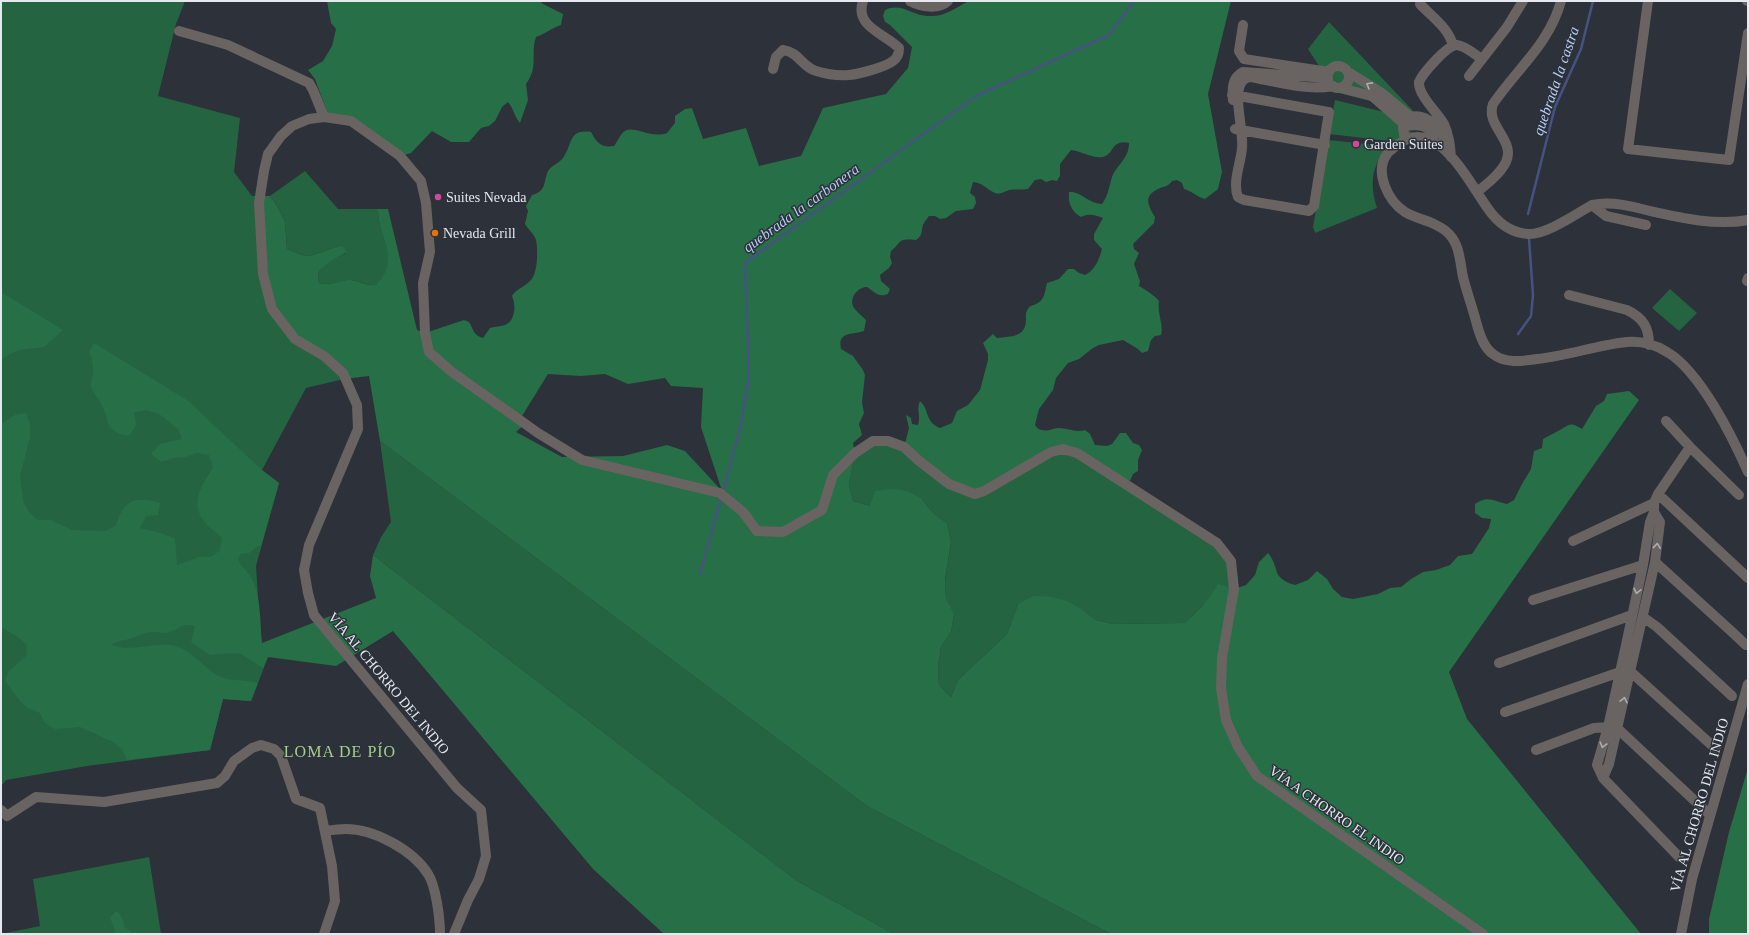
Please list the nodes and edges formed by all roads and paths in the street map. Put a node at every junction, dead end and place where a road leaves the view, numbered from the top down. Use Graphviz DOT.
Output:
graph roads {
  1 [pos="863,1"];
  2 [pos="910,1"];
  3 [pos="948,1"];
  4 [pos="1523,1"];
  5 [pos="1561,1"];
  6 [pos="1648,1"];
  7 [pos="1420,4"];
  8 [pos="1243,26"];
  9 [pos="179,31"];
  10 [pos="1748,33"];
  11 [pos="1453,46"];
  12 [pos="1482,59"];
  13 [pos="773,69"];
  14 [pos="1348,72"];
  15 [pos="1469,76"];
  16 [pos="1332,81"];
  17 [pos="1235,95"];
  18 [pos="324,117"];
  19 [pos="1406,122"];
  20 [pos="1238,130"];
  21 [pos="1405,140"];
  22 [pos="1433,142"];
  23 [pos="1324,146"];
  24 [pos="1443,148"];
  25 [pos="1451,157"];
  26 [pos="1478,192"];
  27 [pos="1592,205"];
  28 [pos="1748,220"];
  29 [pos="1646,225"];
  30 [pos="1569,295"];
  31 [pos="1649,345"];
  32 [pos="1666,421"];
  33 [pos="1690,447"];
  34 [pos="1748,472"];
  35 [pos="1739,495"];
  36 [pos="1655,503"];
  37 [pos="1573,541"];
  38 [pos="1655,562"];
  39 [pos="1643,565"];
  40 [pos="1748,578"];
  41 [pos="1234,589"];
  42 [pos="1533,600"];
  43 [pos="1632,615"];
  44 [pos="1643,617"];
  45 [pos="1746,646"];
  46 [pos="1500,663"];
  47 [pos="1620,672"];
  48 [pos="1631,672"];
  49 [pos="1748,684"];
  50 [pos="1732,696"];
  51 [pos="1505,712"];
  52 [pos="1613,727"];
  53 [pos="1716,749"];
  54 [pos="1536,750"];
  55 [pos="1,810"];
  56 [pos="1710,815"];
  57 [pos="324,831"];
  58 [pos="1679,857"];
  59 [pos="324,934"];
  60 [pos="440,934"];
  61 [pos="454,934"];
  62 [pos="1483,934"];
  63 [pos="1681,934"];
  1 -- 13 [label="street"];
  2 -- 3 [label="street"];
  4 -- 12 [label="street"];
  5 -- 26 [label="street"];
  6 -- 10 [label="street"];
  7 -- 11 [label="street"];
  8 -- 16 [label="street"];
  9 -- 18 [label="street"];
  11 -- 12 [label="street"];
  11 -- 25 [label="street"];
  12 -- 15 [label="street"];
  14 -- 16 [label="street"];
  14 -- 16 [label="street"];
  19 -- 14 [label="street, one-way"];
  16 -- 17 [label="street"];
  16 -- 19 [label="street"];
  17 -- 20 [label="street"];
  17 -- 23 [label="street"];
  18 -- 41 [label="street, VÍA AL CHORRO DEL INDIO"];
  18 -- 61 [label="street, VÍA AL CHORRO DEL INDIO"];
  19 -- 21 [label="street"];
  19 -- 22 [label="street"];
  19 -- 24 [label="street"];
  20 -- 23 [label="street"];
  20 -- 23 [label="street"];
  21 -- 22 [label="street"];
  21 -- 31 [label="street"];
  22 -- 24 [label="street"];
  24 -- 25 [label="street"];
  25 -- 26 [label="street"];
  26 -- 27 [label="street"];
  27 -- 28 [label="street"];
  27 -- 29 [label="street"];
  30 -- 31 [label="street"];
  31 -- 34 [label="street"];
  32 -- 33 [label="street"];
  33 -- 35 [label="street"];
  33 -- 36 [label="street"];
  36 -- 37 [label="street"];
  38 -- 36 [label="street, one-way"];
  36 -- 39 [label="street"];
  36 -- 40 [label="street"];
  38 -- 44 [label="street"];
  38 -- 45 [label="street"];
  39 -- 42 [label="street"];
  39 -- 43 [label="street, one-way"];
  41 -- 62 [label="street, VÍA A CHORRO EL INDIO"];
  43 -- 46 [label="street"];
  43 -- 47 [label="street"];
  44 -- 48 [label="street"];
  44 -- 50 [label="street"];
  47 -- 51 [label="street"];
  47 -- 52 [label="street"];
  52 -- 48 [label="street, one-way"];
  48 -- 53 [label="street"];
  49 -- 56 [label="street, VÍA AL CHORRO DEL INDIO"];
  52 -- 54 [label="street"];
  52 -- 56 [label="street"];
  52 -- 58 [label="street"];
  55 -- 57 [label="street"];
  56 -- 63 [label="street, VÍA AL CHORRO DEL INDIO"];
  57 -- 59 [label="street"];
  57 -- 60 [label="street"];
}
